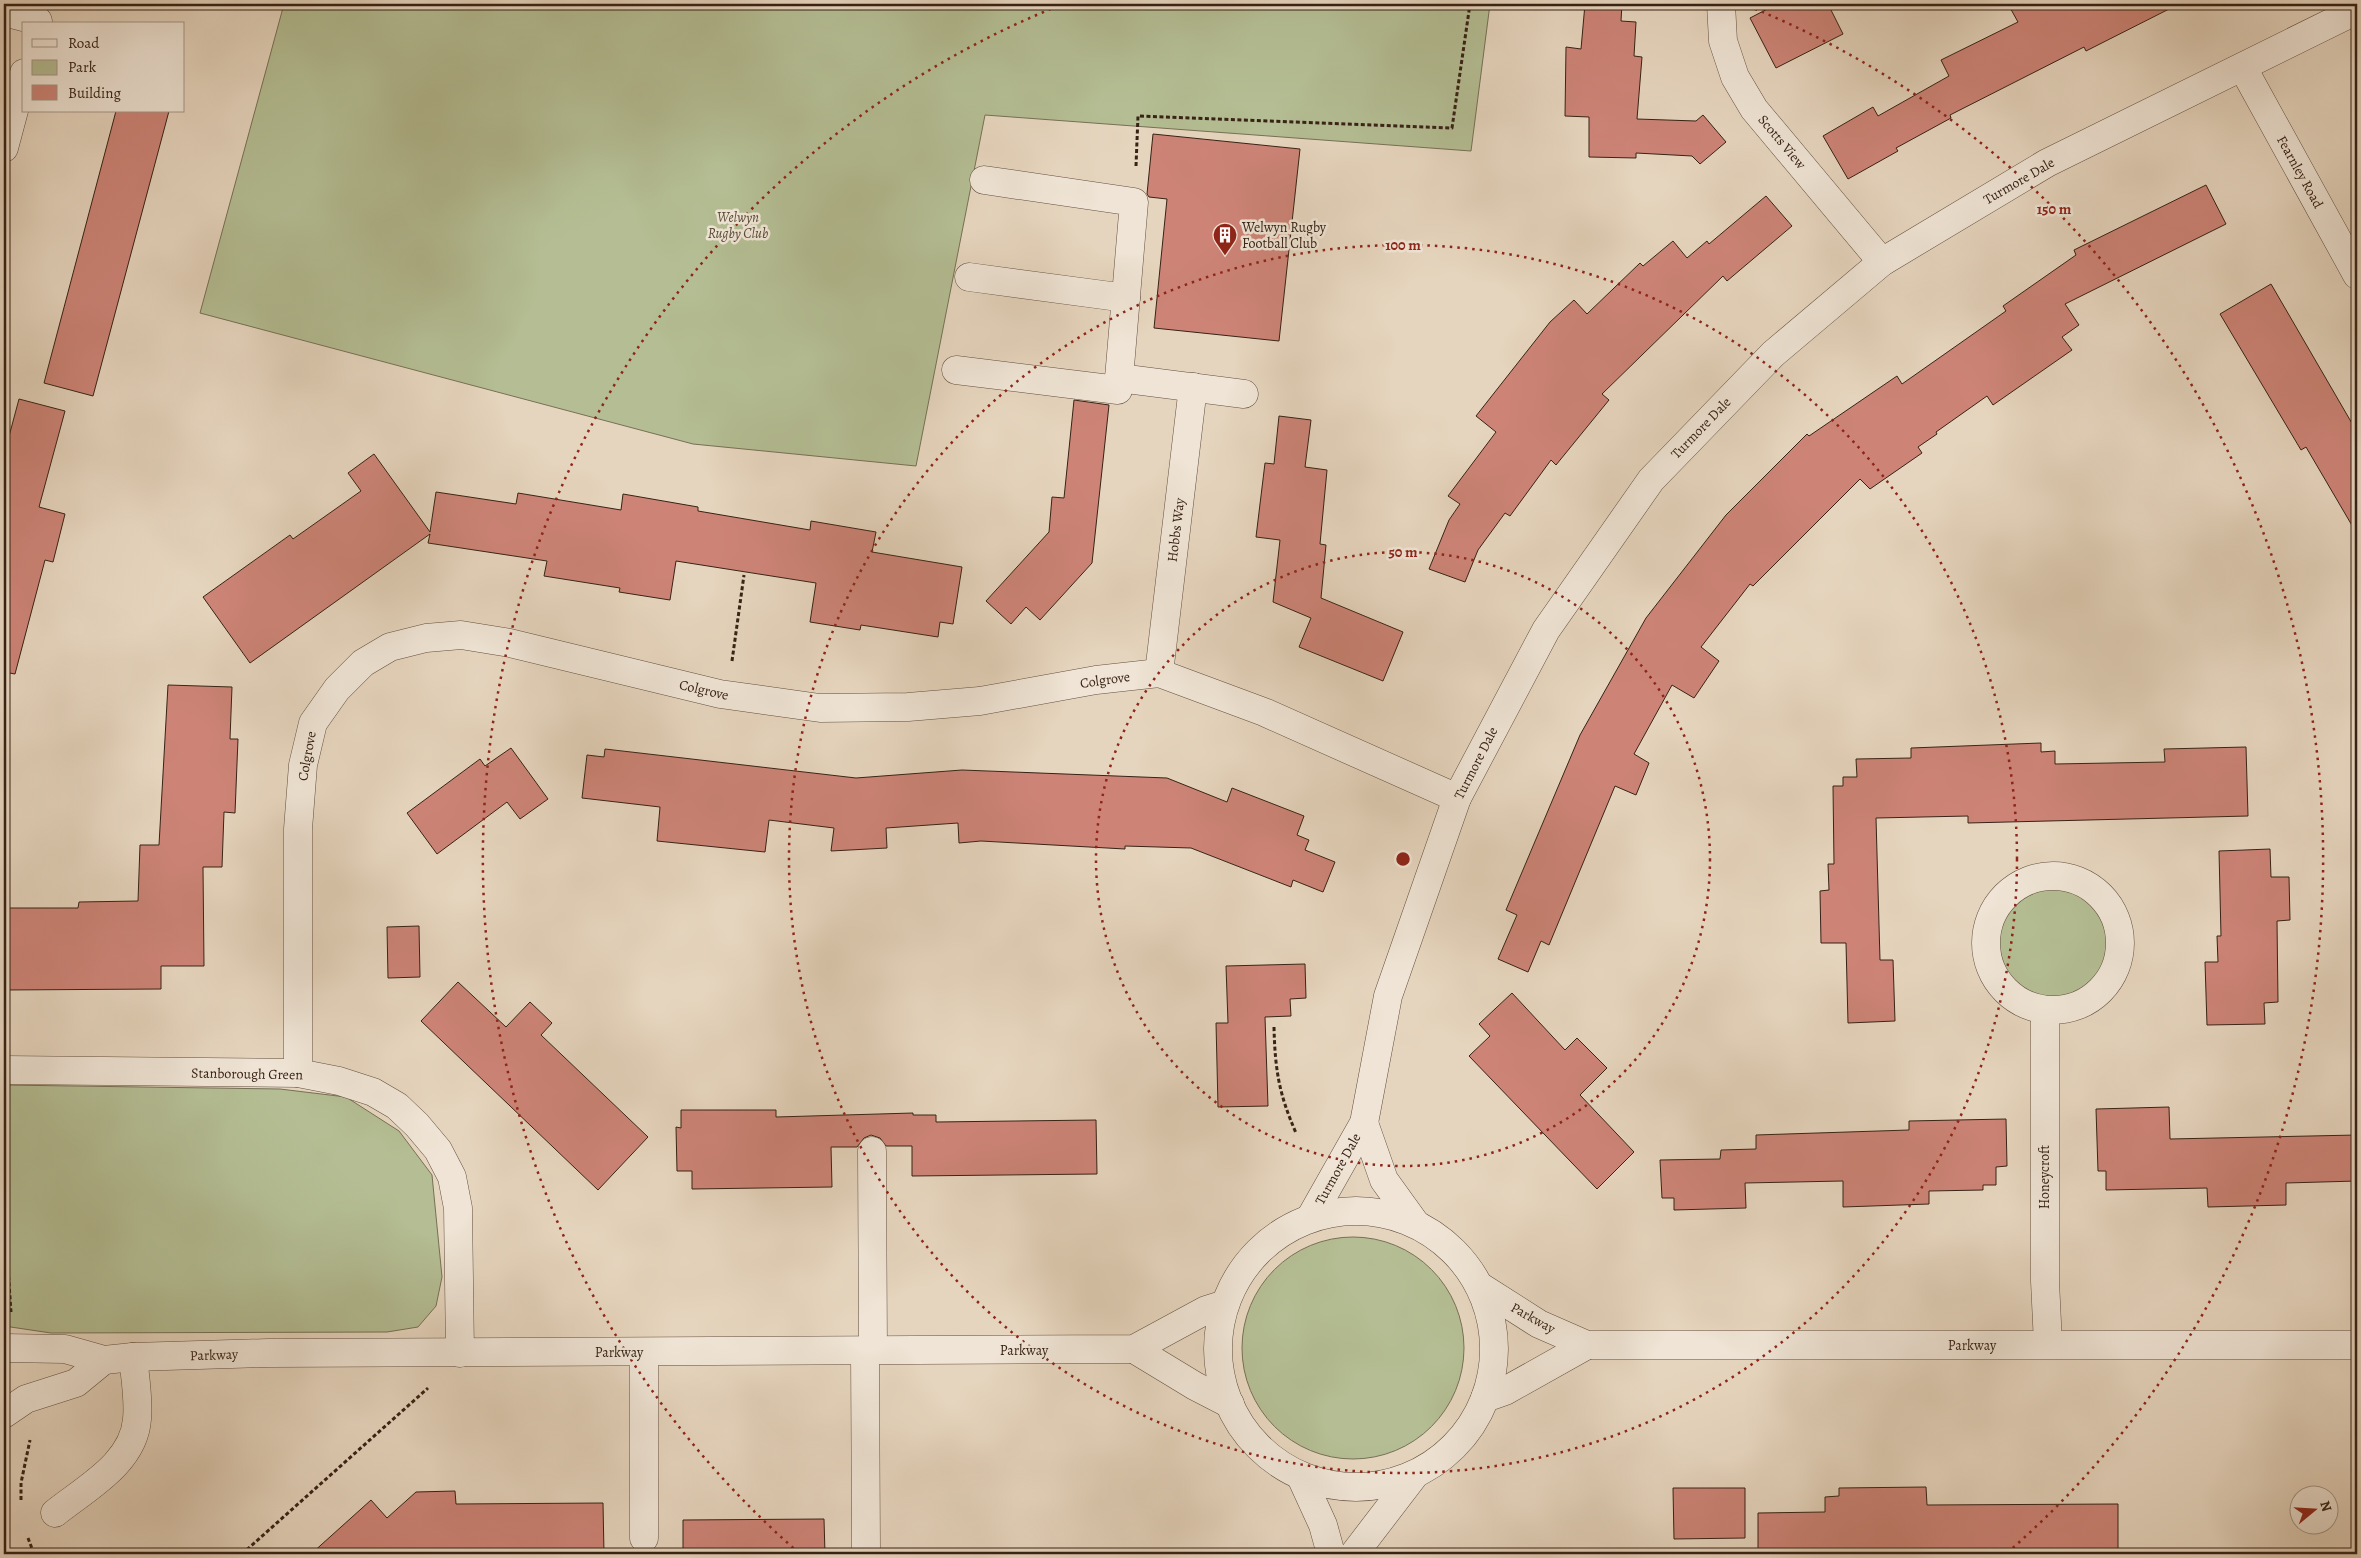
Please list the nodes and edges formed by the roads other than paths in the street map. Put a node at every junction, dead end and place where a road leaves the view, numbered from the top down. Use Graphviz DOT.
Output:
graph roads {
  1 [pos="1721,4"];
  2 [pos="2357,10"];
  3 [pos="4,12"];
  4 [pos="39,16"];
  5 [pos="2243,68"];
  6 [pos="22,80"];
  7 [pos="4,148"];
  8 [pos="984,180"];
  9 [pos="1882,262"];
  10 [pos="2357,275"];
  11 [pos="970,277"];
  12 [pos="1126,298"];
  13 [pos="956,370"];
  14 [pos="1119,378"];
  15 [pos="1193,387"];
  16 [pos="1244,394"];
  17 [pos="1159,674"];
  18 [pos="1457,798"];
  19 [pos="2045,1010"];
  20 [pos="4,1070"];
  21 [pos="298,1073"];
  22 [pos="1364,1123"];
  23 [pos="872,1151"];
  24 [pos="1312,1215"];
  25 [pos="1415,1223"];
  26 [pos="1481,1286"];
  27 [pos="1225,1304"];
  28 [pos="2048,1344"];
  29 [pos="1587,1345"];
  30 [pos="2357,1345"];
  31 [pos="4,1348"];
  32 [pos="1134,1349"];
  33 [pos="869,1351"];
  34 [pos="644,1352"];
  35 [pos="460,1353"];
  36 [pos="133,1357"];
  37 [pos="104,1360"];
  38 [pos="1485,1398"];
  39 [pos="1230,1404"];
  40 [pos="4,1414"];
  41 [pos="1301,1477"];
  42 [pos="1413,1477"];
  43 [pos="55,1513"];
  44 [pos="644,1538"];
  45 [pos="866,1550"];
  46 [pos="1331,1554"];
  47 [pos="1354,1554"];
  1 -- 9 [label="street, Scotts View"];
  2 -- 5 [label="street, Turmore Dale"];
  3 -- 4 [label="street"];
  5 -- 9 [label="street, Turmore Dale"];
  5 -- 10 [label="street, Fearnley Road"];
  6 -- 7 [label="street"];
  8 -- 12 [label="street"];
  9 -- 18 [label="street, Turmore Dale"];
  11 -- 12 [label="street"];
  12 -- 14 [label="street"];
  13 -- 14 [label="street"];
  14 -- 15 [label="street"];
  15 -- 16 [label="street"];
  15 -- 17 [label="street, Hobbs Way"];
  17 -- 18 [label="street, Colgrove"];
  17 -- 21 [label="street, Colgrove"];
  18 -- 22 [label="street, Turmore Dale"];
  19 -- 19 [label="street"];
  19 -- 28 [label="street, Honeycroft"];
  20 -- 21 [label="street, Stanborough Green"];
  21 -- 35 [label="street, Stanborough Green"];
  22 -- 24 [label="street, Turmore Dale"];
  22 -- 25 [label="street, Turmore Dale"];
  23 -- 33 [label="street"];
  24 -- 25 [label="street"];
  24 -- 27 [label="street"];
  25 -- 26 [label="street"];
  26 -- 29 [label="street, Parkway"];
  26 -- 38 [label="street"];
  27 -- 32 [label="street, Parkway"];
  27 -- 39 [label="street"];
  28 -- 29 [label="street, Parkway"];
  28 -- 30 [label="street, Parkway"];
  29 -- 38 [label="street, Parkway"];
  31 -- 37 [label="street, Parkway"];
  32 -- 33 [label="street, Parkway"];
  32 -- 39 [label="street"];
  33 -- 34 [label="street, Parkway"];
  33 -- 45 [label="street"];
  34 -- 35 [label="street, Parkway"];
  34 -- 44 [label="street"];
  35 -- 36 [label="street, Parkway"];
  36 -- 37 [label="street, Parkway"];
  36 -- 43 [label="street"];
  37 -- 40 [label="street"];
  38 -- 42 [label="street"];
  39 -- 41 [label="street"];
  41 -- 42 [label="street"];
  41 -- 46 [label="street"];
  42 -- 47 [label="street"];
}
